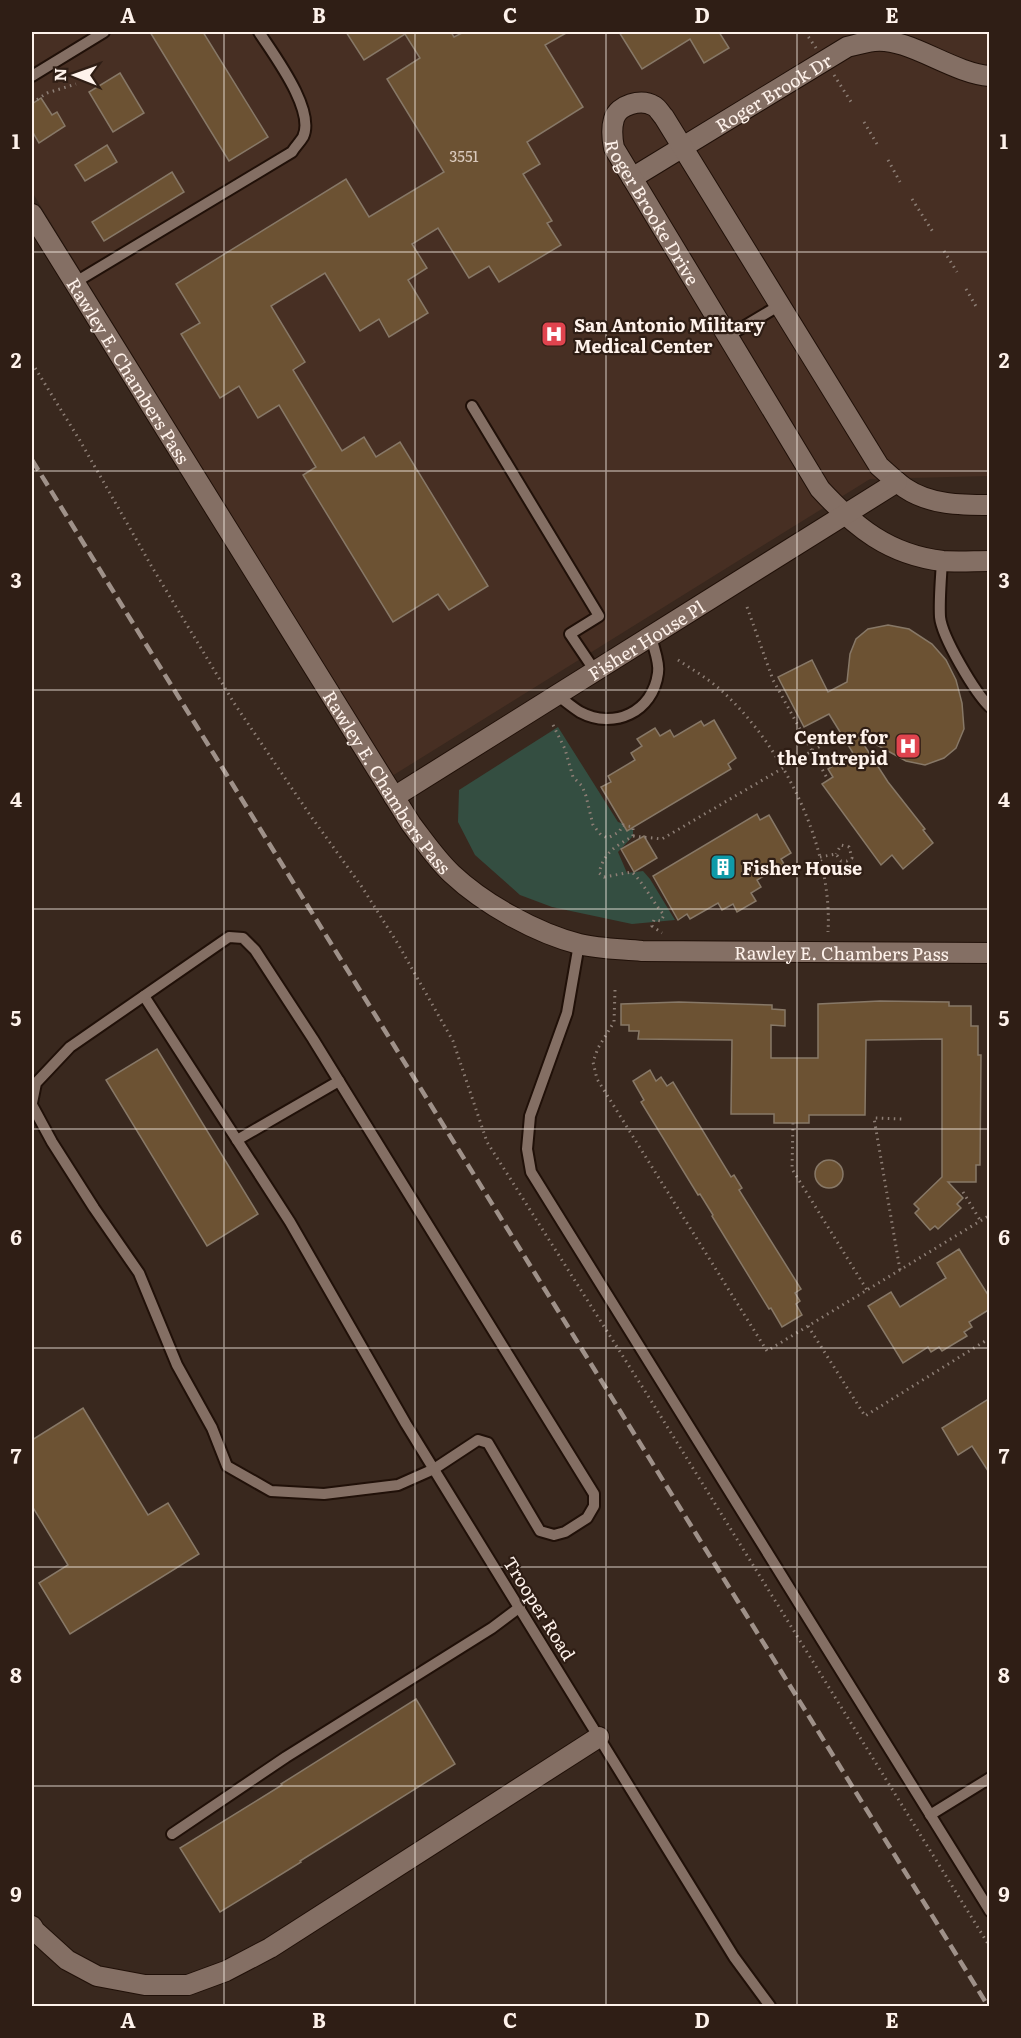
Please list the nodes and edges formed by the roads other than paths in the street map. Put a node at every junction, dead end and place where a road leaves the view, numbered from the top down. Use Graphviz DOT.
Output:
graph roads {
  1 [pos="104,32"];
  2 [pos="259,32"];
  3 [pos="32,76"];
  4 [pos="990,76"];
  5 [pos="682,147"];
  6 [pos="632,178"];
  7 [pos="32,214"];
  8 [pos="74,283"];
  9 [pos="780,305"];
  10 [pos="728,336"];
  11 [pos="472,406"];
  12 [pos="897,482"];
  13 [pos="990,505"];
  14 [pos="844,515"];
  15 [pos="942,561"];
  16 [pos="990,561"];
  17 [pos="651,636"];
  18 [pos="595,671"];
  19 [pos="557,695"];
  20 [pos="990,707"];
  21 [pos="394,797"];
  22 [pos="579,944"];
  23 [pos="990,953"];
  24 [pos="144,996"];
  25 [pos="339,1081"];
  26 [pos="32,1104"];
  27 [pos="237,1140"];
  28 [pos="434,1469"];
  29 [pos="520,1607"];
  30 [pos="599,1737"];
  31 [pos="990,1778"];
  32 [pos="930,1815"];
  33 [pos="172,1834"];
  34 [pos="990,1911"];
  35 [pos="32,1926"];
  36 [pos="770,2007"];
  1 -- 3 [label="lane"];
  2 -- 8 [label="lane"];
  4 -- 5 [label="street, Roger Brook Dr"];
  5 -- 6 [label="street, Roger Brook Dr"];
  5 -- 6 [label="street, Roger Brooke Drive"];
  5 -- 9 [label="street, Roger Brooke Drive"];
  6 -- 10 [label="street, Roger Brooke Drive"];
  7 -- 8 [label="street, Rawley E. Chambers Pass"];
  8 -- 21 [label="street, Rawley E. Chambers Pass"];
  9 -- 10 [label="lane"];
  9 -- 12 [label="street, Roger Brooke Drive"];
  10 -- 14 [label="street, Roger Brooke Drive"];
  11 -- 18 [label="lane"];
  12 -- 13 [label="street, Roger Brooke Drive"];
  12 -- 14 [label="street, Fisher House Pl"];
  14 -- 15 [label="street, Roger Brooke Drive"];
  14 -- 17 [label="street, Fisher House Pl"];
  15 -- 16 [label="street, Roger Brooke Drive"];
  15 -- 20 [label="lane"];
  17 -- 18 [label="street, Fisher House Pl"];
  17 -- 19 [label="lane"];
  18 -- 19 [label="street, Fisher House Pl"];
  19 -- 21 [label="street, Fisher House Pl"];
  21 -- 22 [label="street, Rawley E. Chambers Pass"];
  22 -- 23 [label="street, Rawley E. Chambers Pass"];
  22 -- 32 [label="lane"];
  24 -- 25 [label="lane"];
  24 -- 26 [label="lane"];
  24 -- 27 [label="lane, Trooper Road"];
  25 -- 27 [label="lane"];
  25 -- 28 [label="lane"];
  26 -- 28 [label="lane"];
  27 -- 28 [label="lane, Trooper Road"];
  28 -- 29 [label="lane, Trooper Road"];
  29 -- 30 [label="lane, Trooper Road"];
  29 -- 33 [label="lane"];
  30 -- 35 [label="street"];
  30 -- 36 [label="lane, Trooper Road"];
  31 -- 32 [label="lane"];
  32 -- 34 [label="lane"];
}
